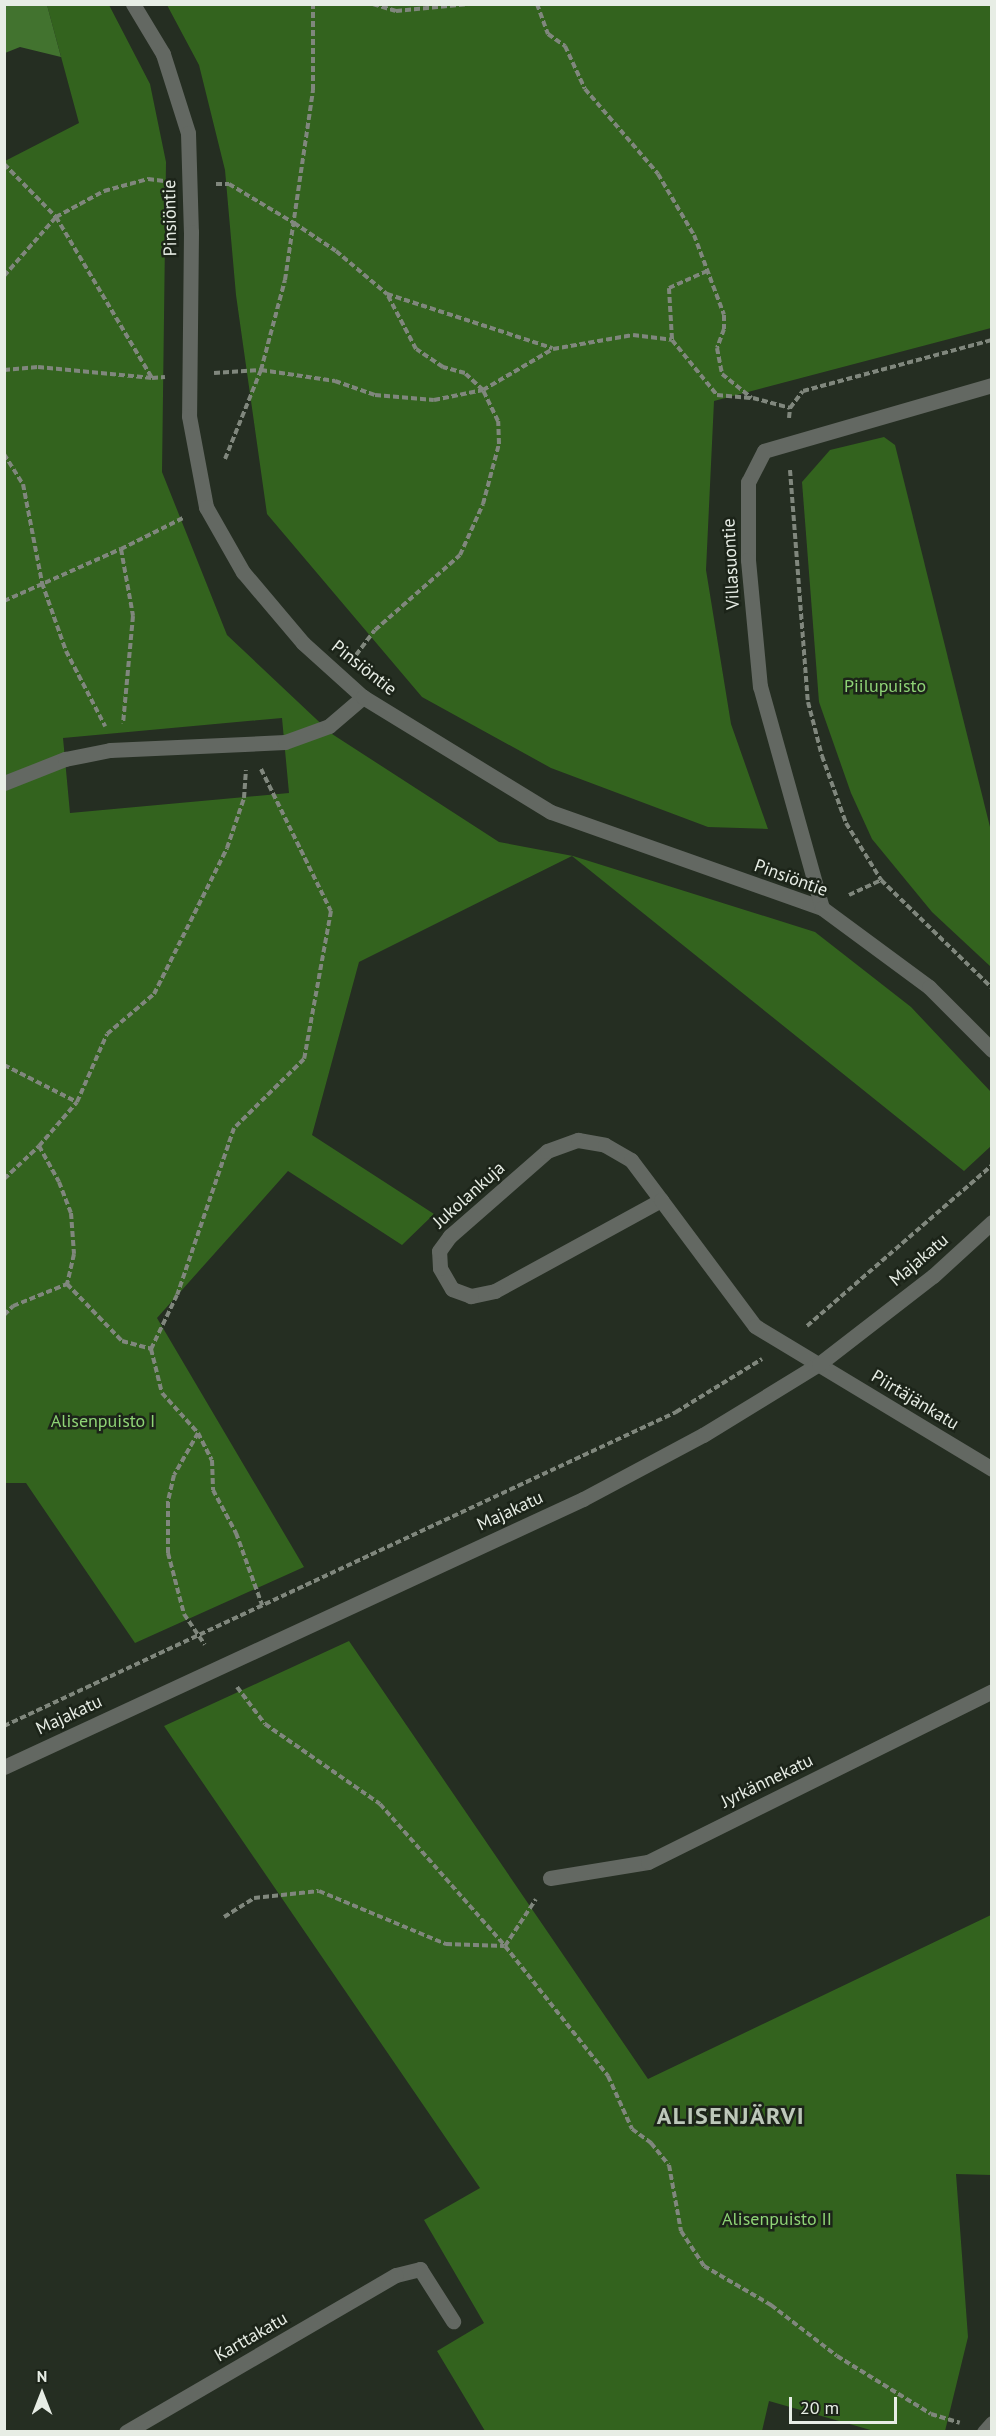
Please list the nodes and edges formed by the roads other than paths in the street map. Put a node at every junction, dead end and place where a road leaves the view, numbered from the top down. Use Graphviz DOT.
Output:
graph roads {
  1 [pos="133,4"];
  2 [pos="992,385"];
  3 [pos="363,696"];
  4 [pos="4,783"];
  5 [pos="822,908"];
  6 [pos="992,1050"];
  7 [pos="661,1200"];
  8 [pos="992,1222"];
  9 [pos="819,1364"];
  10 [pos="992,1469"];
  11 [pos="992,1690"];
  12 [pos="4,1767"];
  13 [pos="550,1878"];
  14 [pos="453,2321"];
  15 [pos="126,2432"];
  1 -- 3 [label="street, Pinsiöntie"];
  2 -- 5 [label="street, Villasuontie"];
  3 -- 4 [label="street"];
  3 -- 5 [label="street, Pinsiöntie"];
  5 -- 6 [label="street, Pinsiöntie"];
  7 -- 7 [label="street, Jukolankuja"];
  7 -- 9 [label="street, Jukolankuja"];
  8 -- 9 [label="street, Majakatu"];
  9 -- 10 [label="street, Piirtäjänkatu"];
  9 -- 12 [label="street, Majakatu"];
  11 -- 13 [label="street, Jyrkännekatu"];
  14 -- 15 [label="street, Karttakatu"];
}
